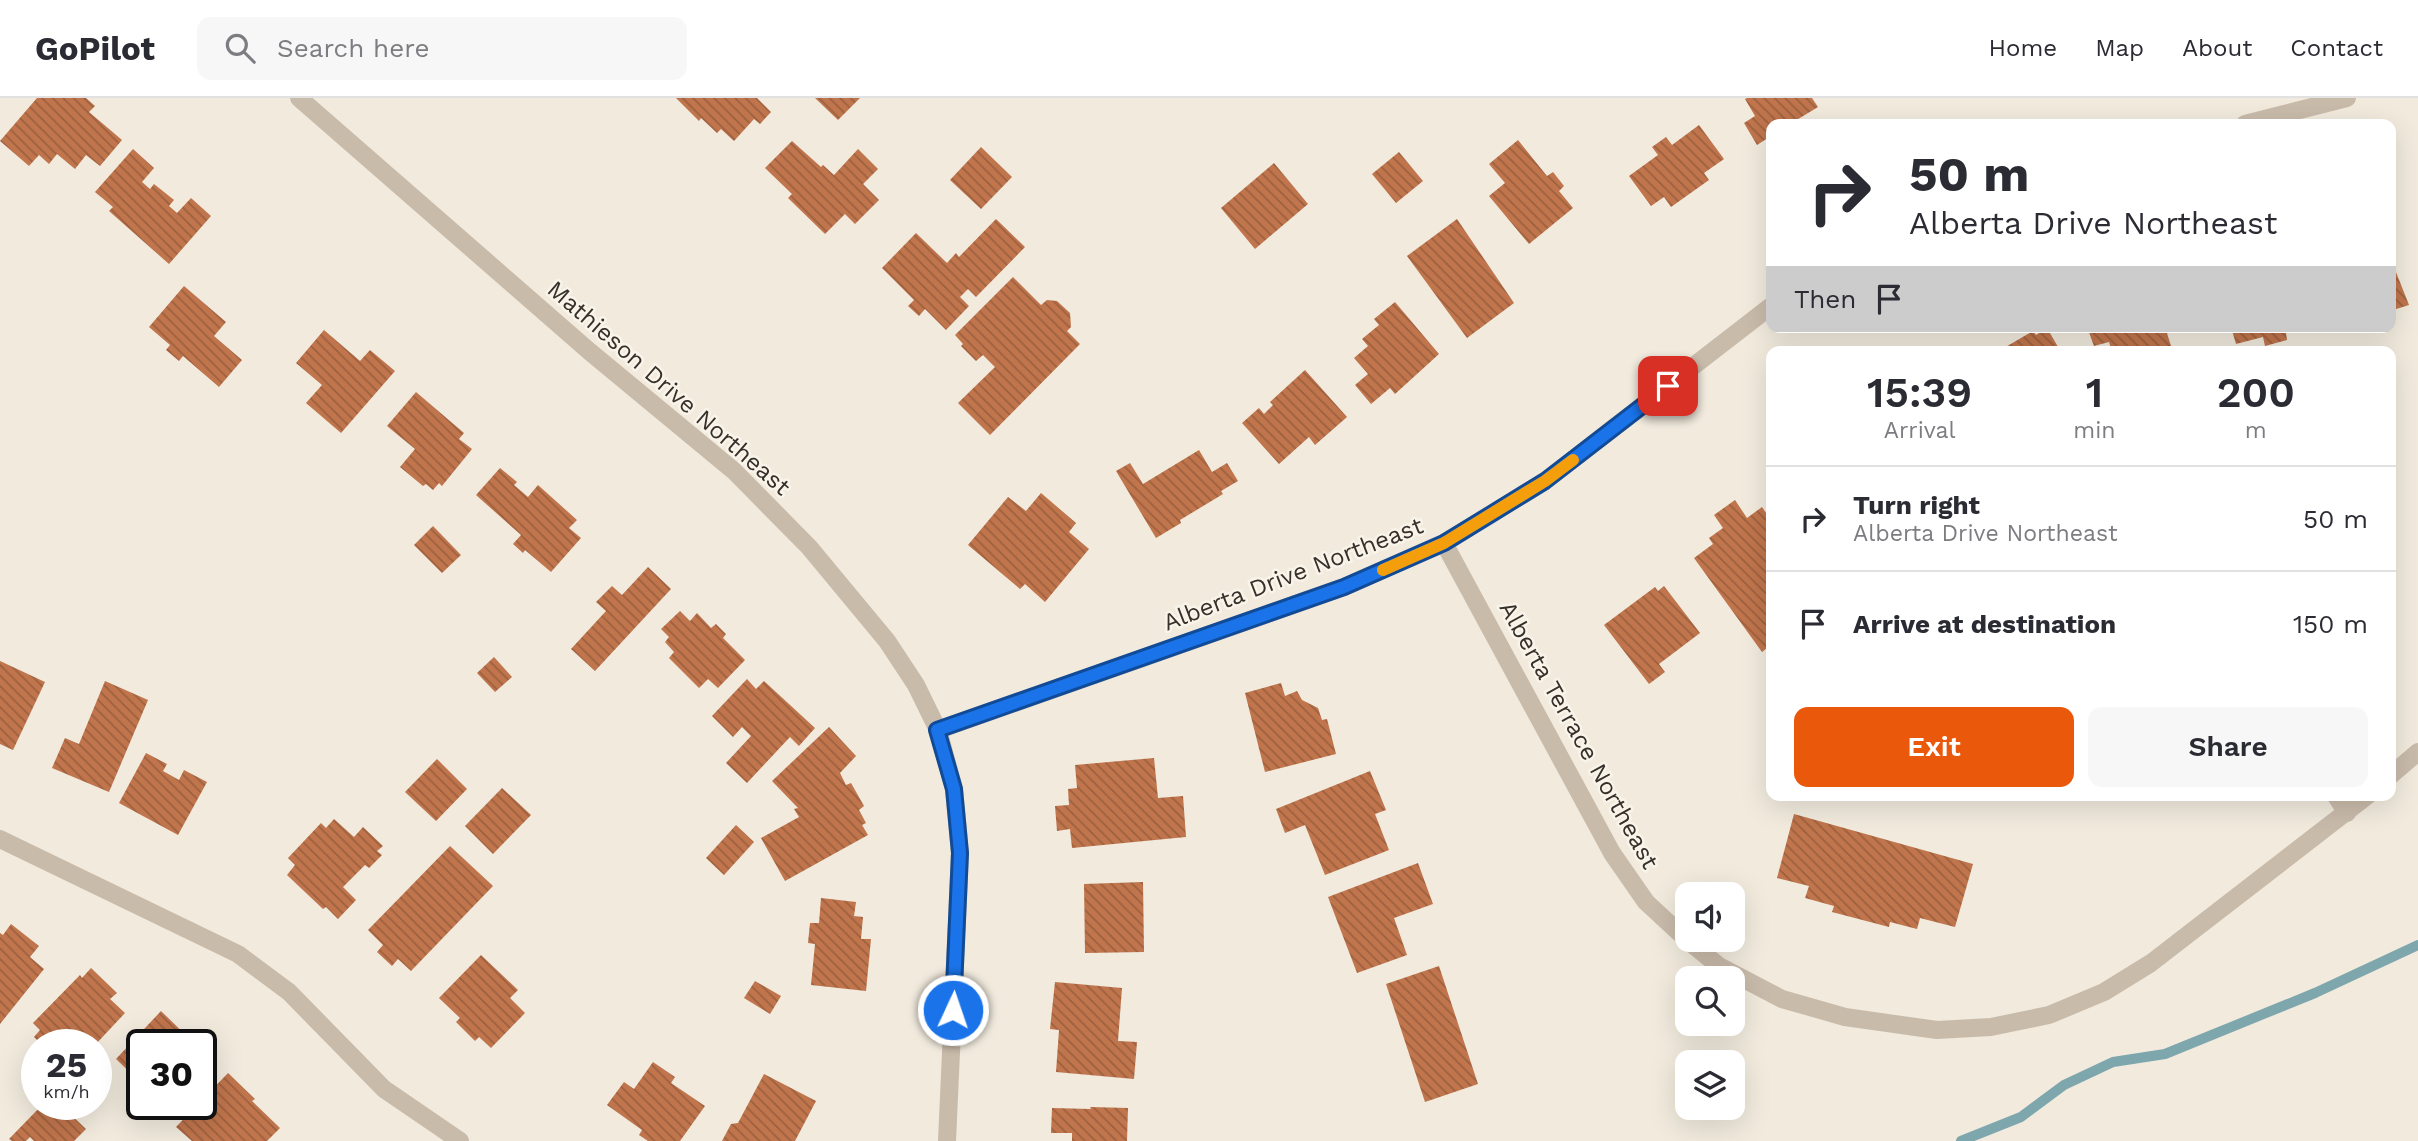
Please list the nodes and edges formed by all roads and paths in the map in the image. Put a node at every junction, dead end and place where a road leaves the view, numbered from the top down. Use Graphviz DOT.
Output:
graph roads {
  1 [pos="299,98"];
  2 [pos="2347,98"];
  3 [pos="2265,119"];
  4 [pos="1766,310"];
  5 [pos="1444,543"];
  6 [pos="937,730"];
  7 [pos="2418,752"];
  8 [pos="2396,771"];
  9 [pos="2339,801"];
  10 [pos="2361,801"];
  11 [pos="2347,813"];
  12 [pos="0,839"];
  13 [pos="1675,929"];
  14 [pos="1702,952"];
  15 [pos="460,1141"];
  16 [pos="947,1141"];
  1 -- 6 [label="street, Mathieson Drive Northeast"];
  2 -- 3 [label="street"];
  4 -- 5 [label="street, Alberta Drive Northeast"];
  5 -- 6 [label="street, Alberta Drive Northeast"];
  5 -- 13 [label="street, Alberta Terrace Northeast"];
  6 -- 16 [label="street, Mathieson Drive Northeast"];
  7 -- 8 [label="street"];
  9 -- 11 [label="street"];
  10 -- 11 [label="street, Alberta Terrace Northeast"];
  11 -- 14 [label="street, Alberta Terrace Northeast"];
  12 -- 15 [label="street"];
}
